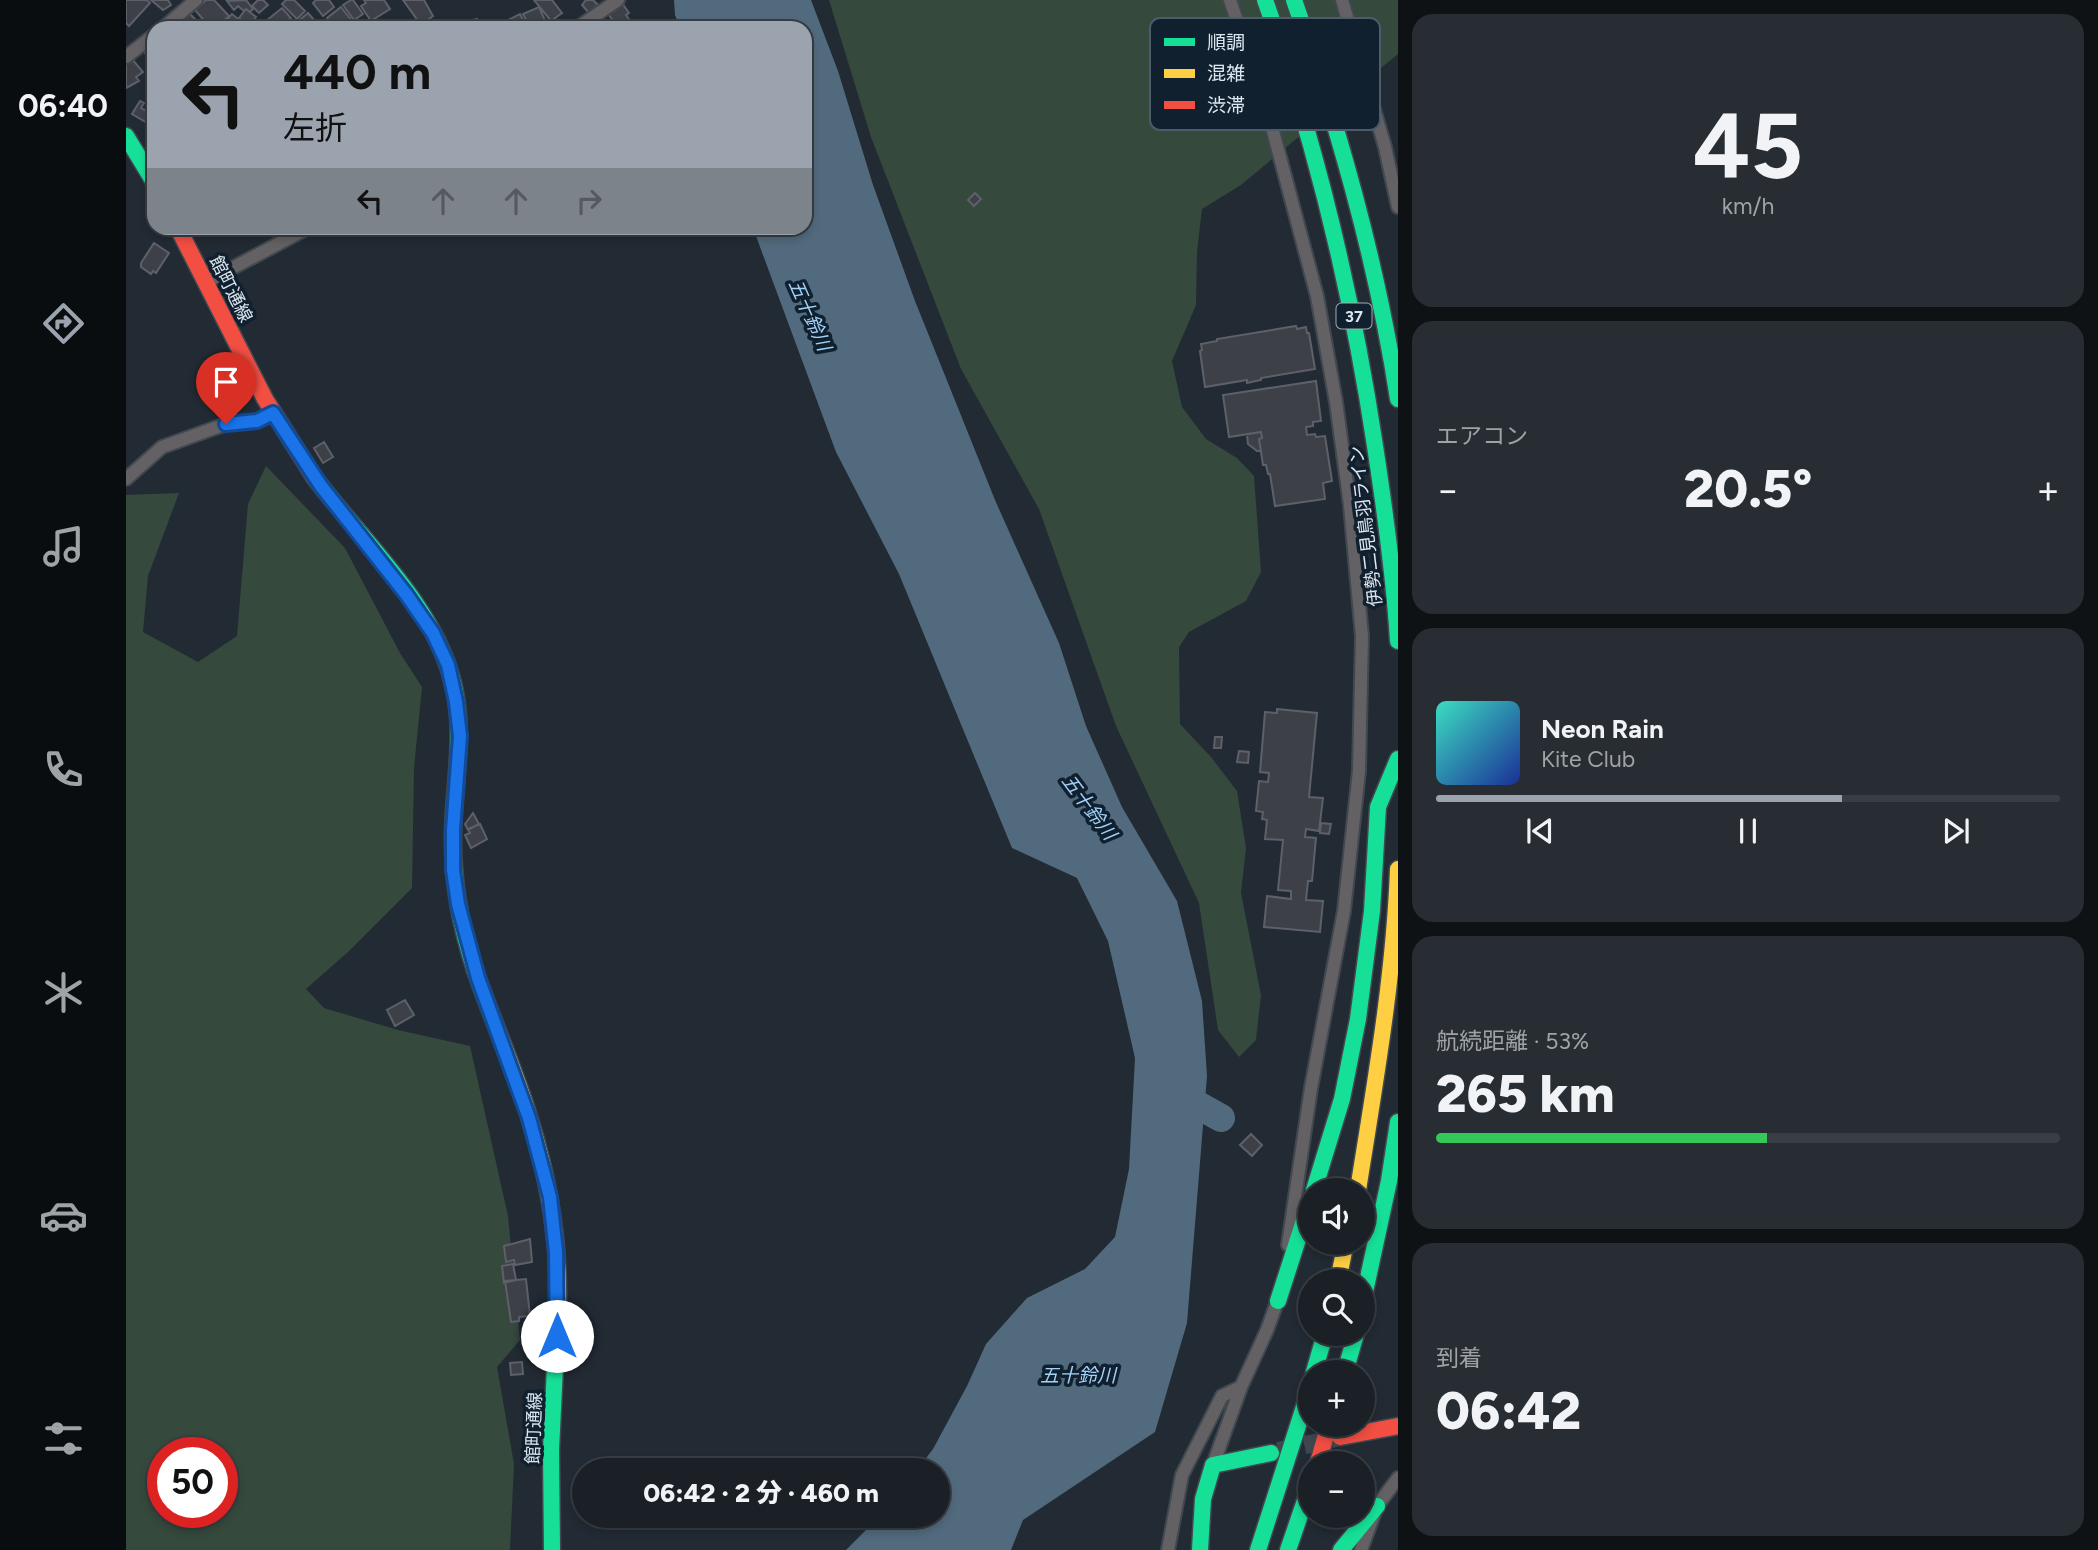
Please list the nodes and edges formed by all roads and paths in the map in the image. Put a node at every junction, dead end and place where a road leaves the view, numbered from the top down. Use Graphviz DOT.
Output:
graph roads {
  1 [pos="196,0"];
  2 [pos="618,0"];
  3 [pos="1230,0"];
  4 [pos="1265,0"];
  5 [pos="1294,0"];
  6 [pos="1342,0"];
  7 [pos="1236,18"];
  8 [pos="1272,18"];
  9 [pos="1300,18"];
  10 [pos="1347,18"];
  11 [pos="171,21"];
  12 [pos="587,21"];
  13 [pos="147,40"];
  14 [pos="126,57"];
  15 [pos="1273,130"];
  16 [pos="1308,130"];
  17 [pos="1335,130"];
  18 [pos="1380,130"];
  19 [pos="126,136"];
  20 [pos="147,170"];
  21 [pos="1398,207"];
  22 [pos="182,235"];
  23 [pos="295,235"];
  24 [pos="206,282"];
  25 [pos="1398,399"];
  26 [pos="273,413"];
  27 [pos="126,479"];
  28 [pos="1398,641"];
  29 [pos="1398,759"];
  30 [pos="1398,869"];
  31 [pos="1398,1122"];
  32 [pos="1318,1178"];
  33 [pos="1360,1178"];
  34 [pos="1298,1239"];
  35 [pos="1370,1269"];
  36 [pos="1278,1301"];
  37 [pos="1241,1387"];
  38 [pos="1298,1425"];
  39 [pos="1398,1426"];
  40 [pos="1375,1428"];
  41 [pos="1271,1453"];
  42 [pos="1213,1465"];
  43 [pos="1398,1478"];
  44 [pos="1377,1506"];
  45 [pos="1298,1521"];
  46 [pos="552,1550"];
  47 [pos="1168,1550"];
  48 [pos="1200,1550"];
  49 [pos="1258,1550"];
  50 [pos="1288,1550"];
  51 [pos="1341,1550"];
  52 [pos="1361,1550"];
  1 -- 11 [label="street"];
  2 -- 12 [label="street"];
  3 -- 7 [label="street"];
  4 -- 8 [label="main road, 伊勢二見鳥羽ライン / 37"];
  5 -- 9 [label="main road, 37"];
  6 -- 10 [label="street"];
  13 -- 14 [label="street"];
  15 -- 36 [label="street"];
  16 -- 28 [label="main road, 伊勢二見鳥羽ライン / 37"];
  17 -- 25 [label="main road, 37"];
  18 -- 21 [label="street"];
  19 -- 20 [label="main road"];
  22 -- 24 [label="main road, 館町通線"];
  23 -- 24 [label="street"];
  24 -- 26 [label="main road, 館町通線"];
  26 -- 27 [label="street"];
  26 -- 46 [label="main road, 館町通線"];
  29 -- 32 [label="main road"];
  30 -- 33 [label="main road"];
  31 -- 35 [label="main road"];
  34 -- 36 [label="main road"];
  36 -- 37 [label="street"];
  37 -- 42 [label="street"];
  37 -- 47 [label="street"];
  38 -- 49 [label="main road"];
  39 -- 40 [label="main road"];
  41 -- 42 [label="main road"];
  42 -- 48 [label="main road"];
  43 -- 44 [label="street"];
  44 -- 51 [label="main road"];
  44 -- 52 [label="street"];
  45 -- 50 [label="main road"];
}
